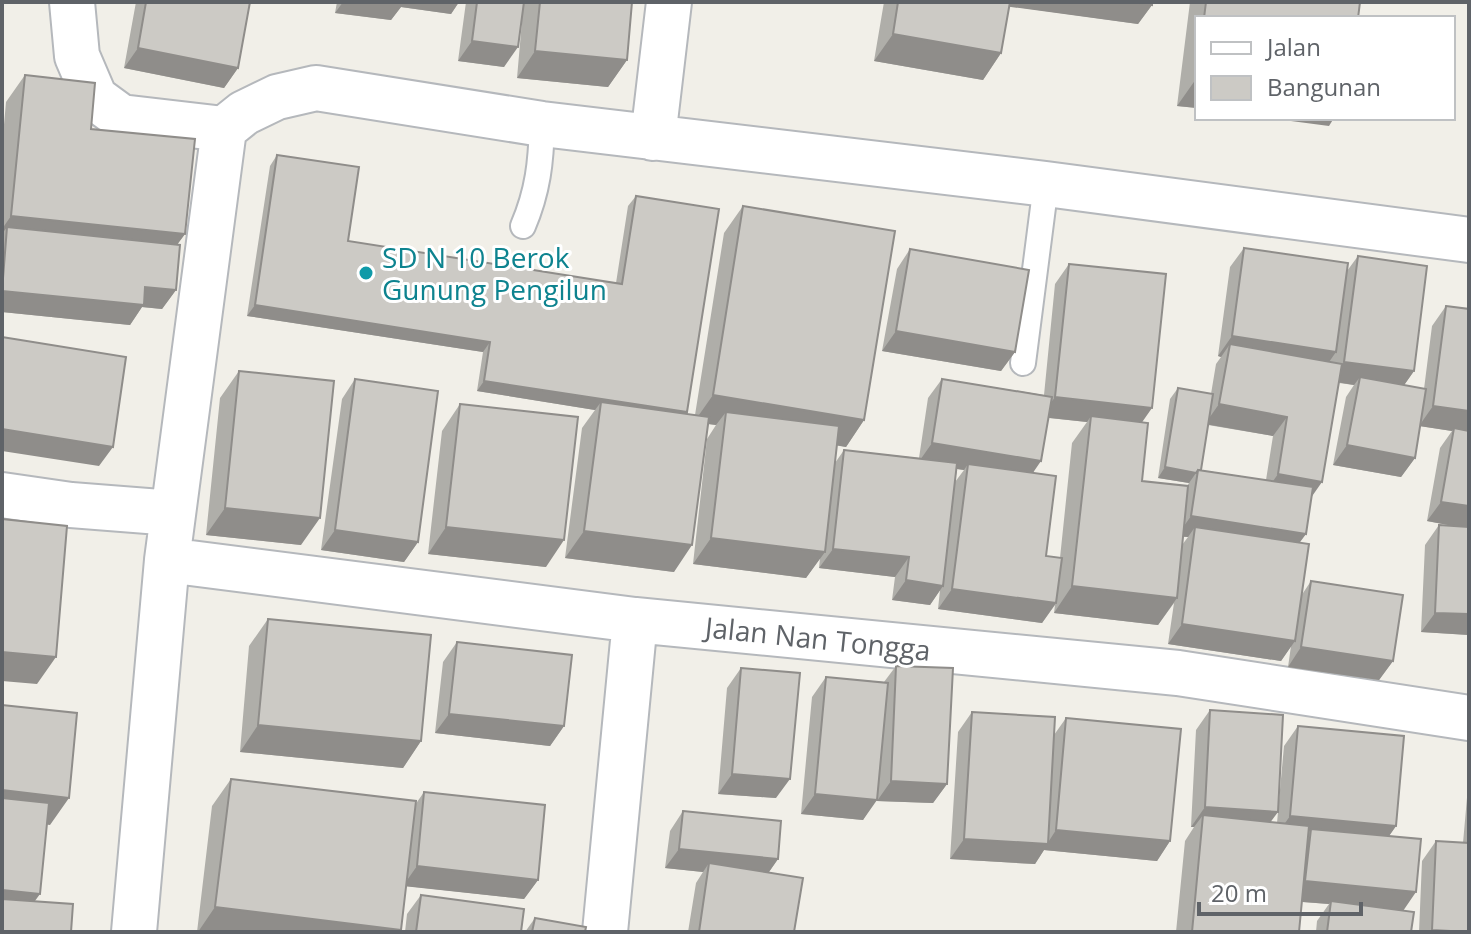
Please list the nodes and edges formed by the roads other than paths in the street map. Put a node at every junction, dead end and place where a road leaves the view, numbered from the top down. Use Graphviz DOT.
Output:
graph roads {
  1 [pos="72,2"];
  2 [pos="669,2"];
  3 [pos="542,124"];
  4 [pos="224,129"];
  5 [pos="653,138"];
  6 [pos="1046,184"];
  7 [pos="523,226"];
  8 [pos="1469,240"];
  9 [pos="1023,363"];
  10 [pos="2,495"];
  11 [pos="173,513"];
  12 [pos="167,560"];
  13 [pos="635,620"];
  14 [pos="1469,718"];
  15 [pos="134,932"];
  16 [pos="605,932"];
  1 -- 4 [label="street"];
  2 -- 5 [label="street"];
  3 -- 4 [label="street"];
  3 -- 5 [label="street"];
  3 -- 7 [label="lane"];
  4 -- 11 [label="street"];
  5 -- 6 [label="street"];
  6 -- 8 [label="street"];
  6 -- 9 [label="lane"];
  10 -- 11 [label="street"];
  11 -- 12 [label="street"];
  12 -- 13 [label="street, Jalan Nan Tongga"];
  12 -- 15 [label="street"];
  13 -- 14 [label="street, Jalan Nan Tongga"];
  13 -- 16 [label="street"];
}
